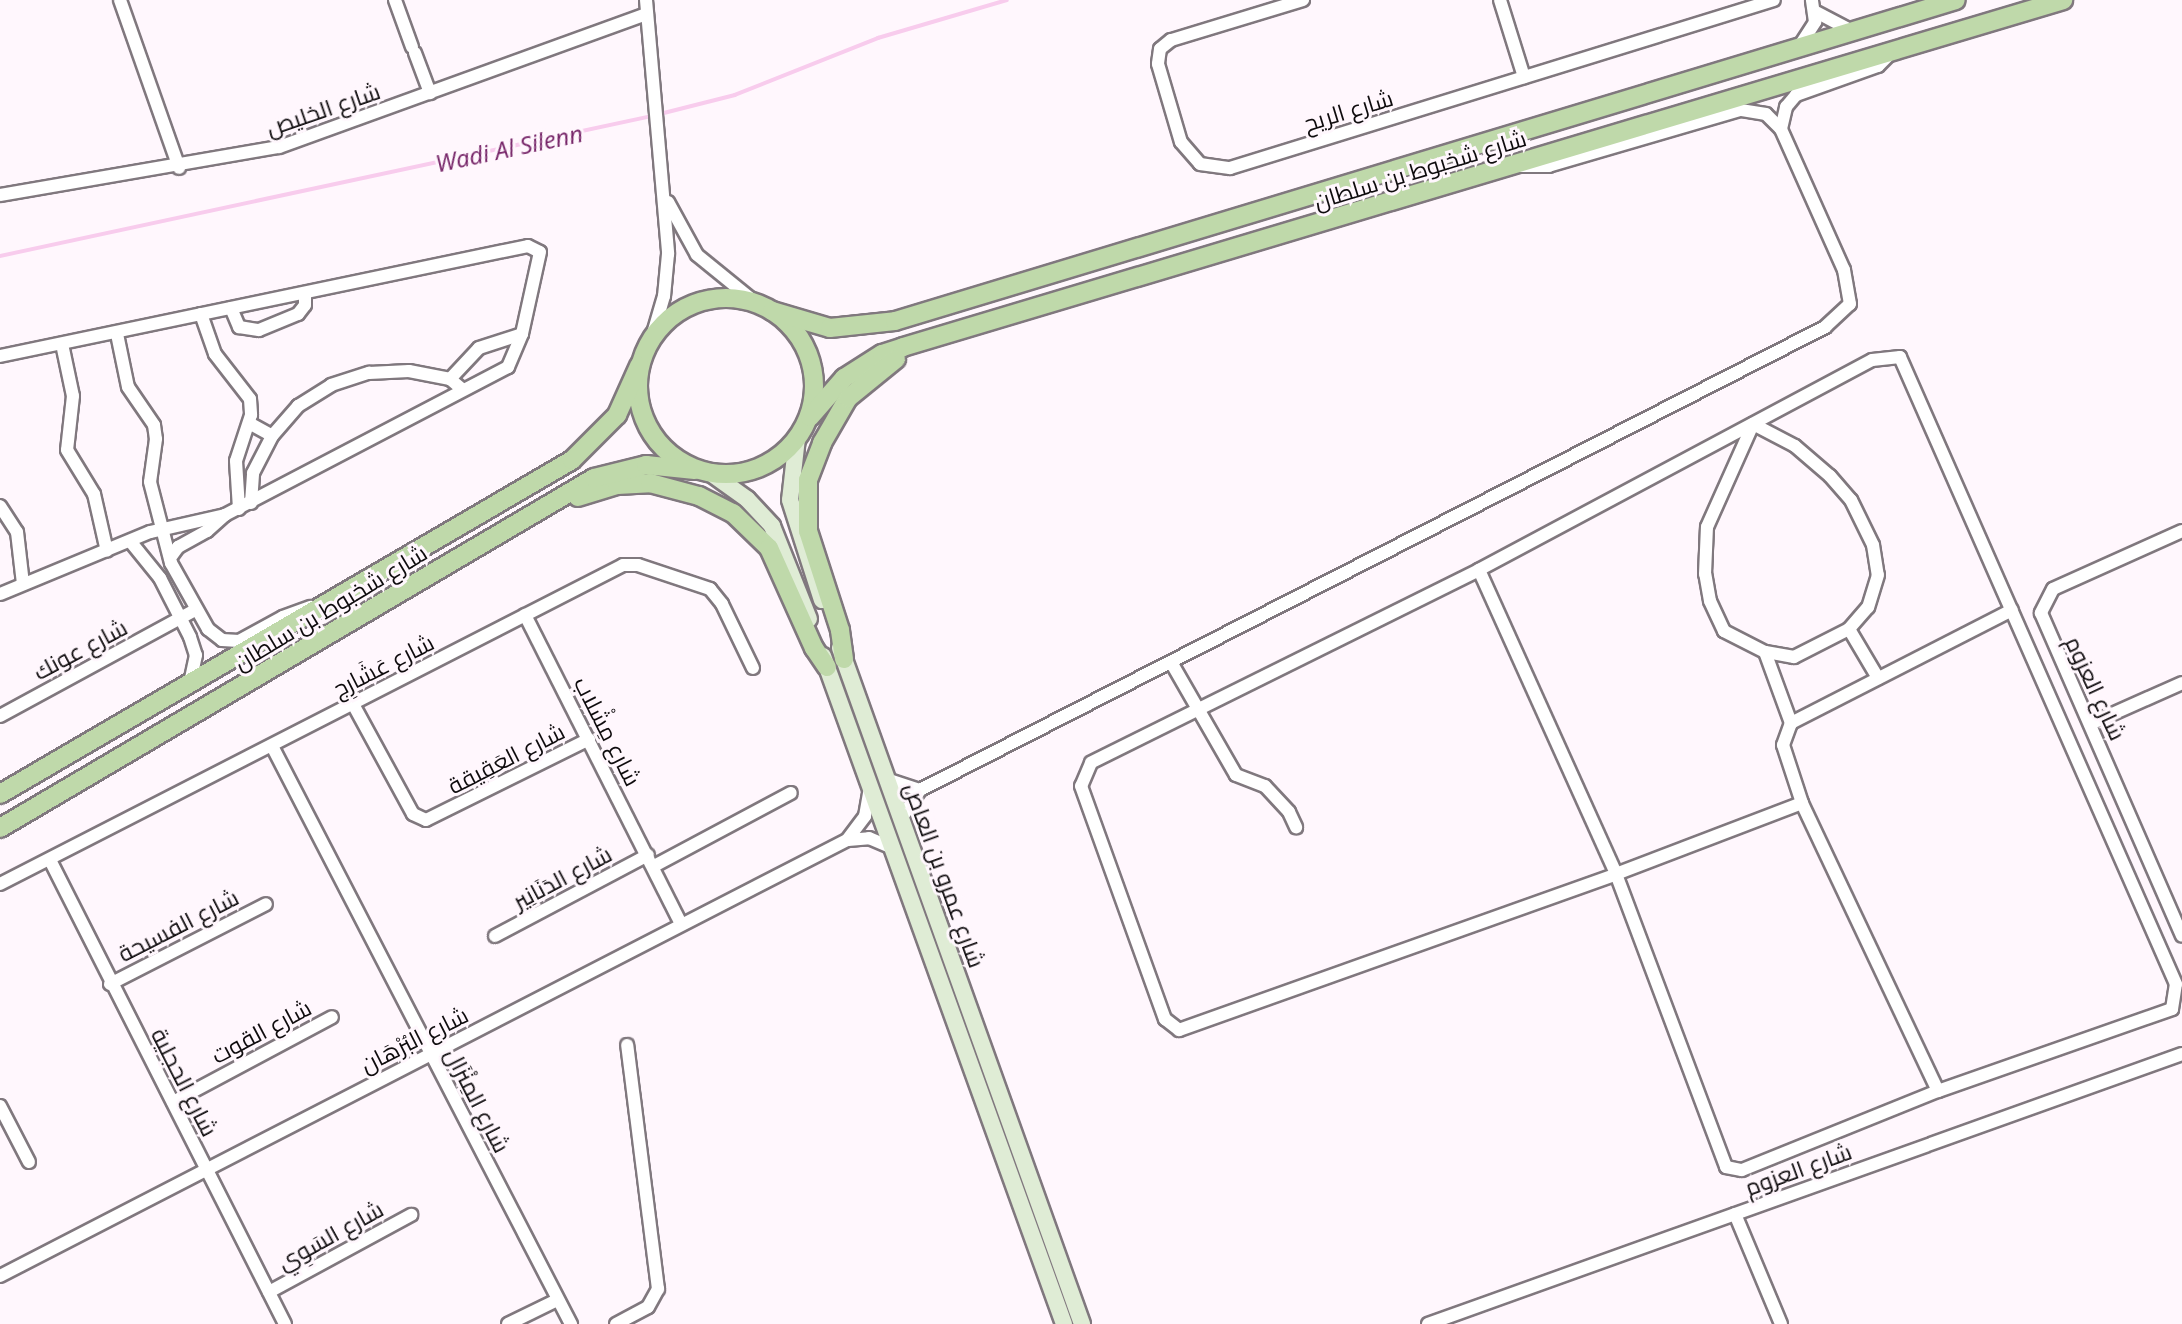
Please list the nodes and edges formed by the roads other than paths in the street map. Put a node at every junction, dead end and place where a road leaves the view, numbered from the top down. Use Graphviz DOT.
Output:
graph roads {
  1 [pos="120,0"];
  2 [pos="395,0"];
  3 [pos="646,0"];
  4 [pos="1303,0"];
  5 [pos="1500,0"];
  6 [pos="1774,0"];
  7 [pos="1956,0"];
  8 [pos="2063,0"];
  9 [pos="1732,6"];
  10 [pos="1814,6"];
  11 [pos="647,14"];
  12 [pos="1852,32"];
  13 [pos="1798,48"];
  14 [pos="1892,52"];
  15 [pos="1524,77"];
  16 [pos="430,93"];
  17 [pos="1781,129"];
  18 [pos="1516,166"];
  19 [pos="179,168"];
  20 [pos="663,185"];
  21 [pos="0,195"];
  22 [pos="304,293"];
  23 [pos="755,303"];
  24 [pos="231,308"];
  25 [pos="772,311"];
  26 [pos="1029,312"];
  27 [pos="201,314"];
  28 [pos="117,334"];
  29 [pos="522,334"];
  30 [pos="652,337"];
  31 [pos="62,344"];
  32 [pos="0,356"];
  33 [pos="639,366"];
  34 [pos="450,379"];
  35 [pos="462,389"];
  36 [pos="810,416"];
  37 [pos="249,423"];
  38 [pos="1753,424"];
  39 [pos="272,436"];
  40 [pos="797,438"];
  41 [pos="704,472"];
  42 [pos="0,506"];
  43 [pos="245,506"];
  44 [pos="225,516"];
  45 [pos="162,528"];
  46 [pos="2182,531"];
  47 [pos="130,541"];
  48 [pos="107,551"];
  49 [pos="171,560"];
  50 [pos="1479,570"];
  51 [pos="155,572"];
  52 [pos="425,579"];
  53 [pos="23,584"];
  54 [pos="0,594"];
  55 [pos="326,606"];
  56 [pos="195,610"];
  57 [pos="2012,610"];
  58 [pos="525,615"];
  59 [pos="179,619"];
  60 [pos="1849,629"];
  61 [pos="1765,652"];
  62 [pos="844,659"];
  63 [pos="1171,662"];
  64 [pos="827,667"];
  65 [pos="753,668"];
  66 [pos="1878,678"];
  67 [pos="2182,682"];
  68 [pos="190,683"];
  69 [pos="353,704"];
  70 [pos="1201,708"];
  71 [pos="0,716"];
  72 [pos="1791,723"];
  73 [pos="2090,724"];
  74 [pos="589,739"];
  75 [pos="272,746"];
  76 [pos="51,766"];
  77 [pos="886,779"];
  78 [pos="0,787"];
  79 [pos="870,789"];
  80 [pos="920,790"];
  81 [pos="791,793"];
  82 [pos="0,794"];
  83 [pos="1802,803"];
  84 [pos="901,819"];
  85 [pos="1296,827"];
  86 [pos="0,828"];
  87 [pos="847,840"];
  88 [pos="890,847"];
  89 [pos="50,860"];
  90 [pos="651,860"];
  91 [pos="1616,874"];
  92 [pos="0,884"];
  93 [pos="266,904"];
  94 [pos="681,924"];
  95 [pos="2182,935"];
  96 [pos="495,936"];
  97 [pos="110,984"];
  98 [pos="332,1017"];
  99 [pos="627,1045"];
  100 [pos="431,1054"];
  101 [pos="2182,1054"];
  102 [pos="1938,1091"];
  103 [pos="173,1102"];
  104 [pos="0,1106"];
  105 [pos="29,1162"];
  106 [pos="206,1168"];
  107 [pos="1735,1214"];
  108 [pos="411,1215"];
  109 [pos="0,1276"];
  110 [pos="269,1293"];
  111 [pos="557,1300"];
  112 [pos="285,1324"];
  113 [pos="508,1324"];
  114 [pos="571,1324"];
  115 [pos="616,1324"];
  116 [pos="1064,1324"];
  117 [pos="1082,1324"];
  118 [pos="1428,1324"];
  119 [pos="1781,1324"];
  1 -- 19 [label="street"];
  2 -- 16 [label="street"];
  3 -- 11 [label="street"];
  4 -- 15 [label="street, شارع الريح"];
  5 -- 15 [label="street"];
  6 -- 9 [label="street, شارع الريح"];
  7 -- 12 [label="main road, شارع شخبوط بن سلطان"];
  8 -- 14 [label="main road, شارع شخبوط بن سلطان"];
  9 -- 15 [label="street, شارع الريح"];
  10 -- 12 [label="street"];
  10 -- 13 [label="street"];
  11 -- 16 [label="street, شارع الخليص"];
  11 -- 20 [label="street"];
  12 -- 13 [label="main road, شارع شخبوط بن سلطان"];
  13 -- 25 [label="main road, شارع شخبوط بن سلطان"];
  14 -- 17 [label="street"];
  14 -- 18 [label="main road, شارع شخبوط بن سلطان"];
  16 -- 19 [label="street, شارع الخليص"];
  17 -- 18 [label="street"];
  17 -- 63 [label="street"];
  18 -- 26 [label="main road, شارع شخبوط بن سلطان"];
  19 -- 21 [label="street, شارع الخليص"];
  20 -- 23 [label="street"];
  20 -- 30 [label="street"];
  22 -- 24 [label="street"];
  22 -- 24 [label="street"];
  22 -- 29 [label="street"];
  23 -- 25 [label="main road"];
  23 -- 30 [label="main road"];
  24 -- 27 [label="street"];
  25 -- 36 [label="main road"];
  26 -- 36 [label="main road, شارع شخبوط بن سلطان"];
  26 -- 62 [label="main road"];
  27 -- 28 [label="street"];
  27 -- 37 [label="street"];
  28 -- 31 [label="street"];
  28 -- 45 [label="street"];
  29 -- 34 [label="street"];
  29 -- 35 [label="street"];
  30 -- 33 [label="main road"];
  31 -- 32 [label="street"];
  31 -- 48 [label="street"];
  33 -- 41 [label="main road"];
  33 -- 55 [label="main road, شارع شخبوط بن سلطان"];
  34 -- 35 [label="street"];
  34 -- 39 [label="street"];
  35 -- 43 [label="street"];
  36 -- 40 [label="main road"];
  37 -- 39 [label="street"];
  37 -- 43 [label="street"];
  38 -- 50 [label="street"];
  38 -- 57 [label="street"];
  38 -- 60 [label="street"];
  38 -- 61 [label="street"];
  39 -- 43 [label="street"];
  40 -- 41 [label="main road"];
  40 -- 62 [label="main road, شارع عمرو بن العاص"];
  41 -- 52 [label="main road, شارع شخبوط بن سلطان"];
  41 -- 64 [label="main road, شارع عمرو بن العاص"];
  42 -- 53 [label="street"];
  43 -- 44 [label="street"];
  44 -- 45 [label="street"];
  44 -- 49 [label="street"];
  45 -- 47 [label="street"];
  45 -- 49 [label="street"];
  46 -- 73 [label="street, شارع العزوم"];
  47 -- 48 [label="street"];
  47 -- 51 [label="street"];
  48 -- 53 [label="street"];
  49 -- 51 [label="street"];
  49 -- 56 [label="street"];
  50 -- 70 [label="street"];
  50 -- 91 [label="street"];
  51 -- 59 [label="street"];
  52 -- 64 [label="main road"];
  52 -- 86 [label="main road, شارع شخبوط بن سلطان"];
  53 -- 54 [label="street"];
  55 -- 56 [label="street"];
  55 -- 68 [label="main road, شارع شخبوط بن سلطان"];
  56 -- 59 [label="street, شارع عونك"];
  57 -- 66 [label="street"];
  57 -- 102 [label="street"];
  58 -- 65 [label="street, شارع عَشَارِج"];
  58 -- 69 [label="street, شارع عَشَارِج"];
  58 -- 74 [label="street, شارع مِشْلاب"];
  59 -- 68 [label="street"];
  59 -- 71 [label="street, شارع عونك"];
  60 -- 61 [label="street"];
  60 -- 66 [label="street"];
  61 -- 72 [label="street"];
  62 -- 77 [label="main road, شارع عمرو بن العاص"];
  63 -- 70 [label="street"];
  63 -- 80 [label="street"];
  64 -- 79 [label="main road, شارع عمرو بن العاص"];
  66 -- 72 [label="street"];
  67 -- 73 [label="street"];
  68 -- 76 [label="main road, شارع شخبوط بن سلطان"];
  69 -- 74 [label="street, شارع العَقِيقة"];
  69 -- 75 [label="street, شارع عَشَارِج"];
  70 -- 85 [label="street"];
  70 -- 91 [label="street"];
  72 -- 83 [label="street"];
  73 -- 95 [label="street, شارع العزوم"];
  74 -- 90 [label="street, شارع مِشْلاب"];
  75 -- 89 [label="street, شارع عَشَارِج"];
  75 -- 100 [label="street, شارع المِنْزَال"];
  76 -- 78 [label="street"];
  76 -- 82 [label="main road, شارع شخبوط بن سلطان"];
  77 -- 80 [label="street"];
  77 -- 84 [label="main road, شارع عمرو بن العاص"];
  79 -- 87 [label="street, شارع البُرْهَان"];
  79 -- 88 [label="main road, شارع عمرو بن العاص"];
  80 -- 84 [label="street"];
  81 -- 90 [label="street"];
  83 -- 91 [label="street"];
  83 -- 102 [label="street"];
  84 -- 117 [label="main road, شارع عمرو بن العاص"];
  87 -- 88 [label="street"];
  87 -- 94 [label="street, شارع البُرْهَان"];
  88 -- 116 [label="main road, شارع عمرو بن العاص"];
  89 -- 92 [label="street, شارع عَشَارِج"];
  89 -- 97 [label="street, شارع الحجلية"];
  90 -- 94 [label="street, شارع مِشْلاب"];
  90 -- 96 [label="street, شارع الدَنَانِير"];
  91 -- 102 [label="street"];
  93 -- 97 [label="street, شارع الفسيحة"];
  94 -- 100 [label="street, شارع البُرْهَان"];
  97 -- 103 [label="street, شارع الحجلية"];
  98 -- 103 [label="street, شارع القوت"];
  99 -- 115 [label="street"];
  100 -- 106 [label="street, شارع البُرْهَان"];
  100 -- 111 [label="street, شارع المِنْزَال"];
  101 -- 107 [label="street, شارع العزوم"];
  103 -- 106 [label="street, شارع الحجلية"];
  104 -- 105 [label="street"];
  106 -- 109 [label="street, شارع البُرْهَان"];
  106 -- 110 [label="street, شارع الحجلية"];
  107 -- 118 [label="street, شارع العزوم"];
  107 -- 119 [label="street"];
  108 -- 110 [label="street, شارع السَوِي"];
  110 -- 112 [label="street, شارع الحجلية"];
  111 -- 113 [label="street"];
  111 -- 114 [label="street, شارع المِنْزَال"];
}
